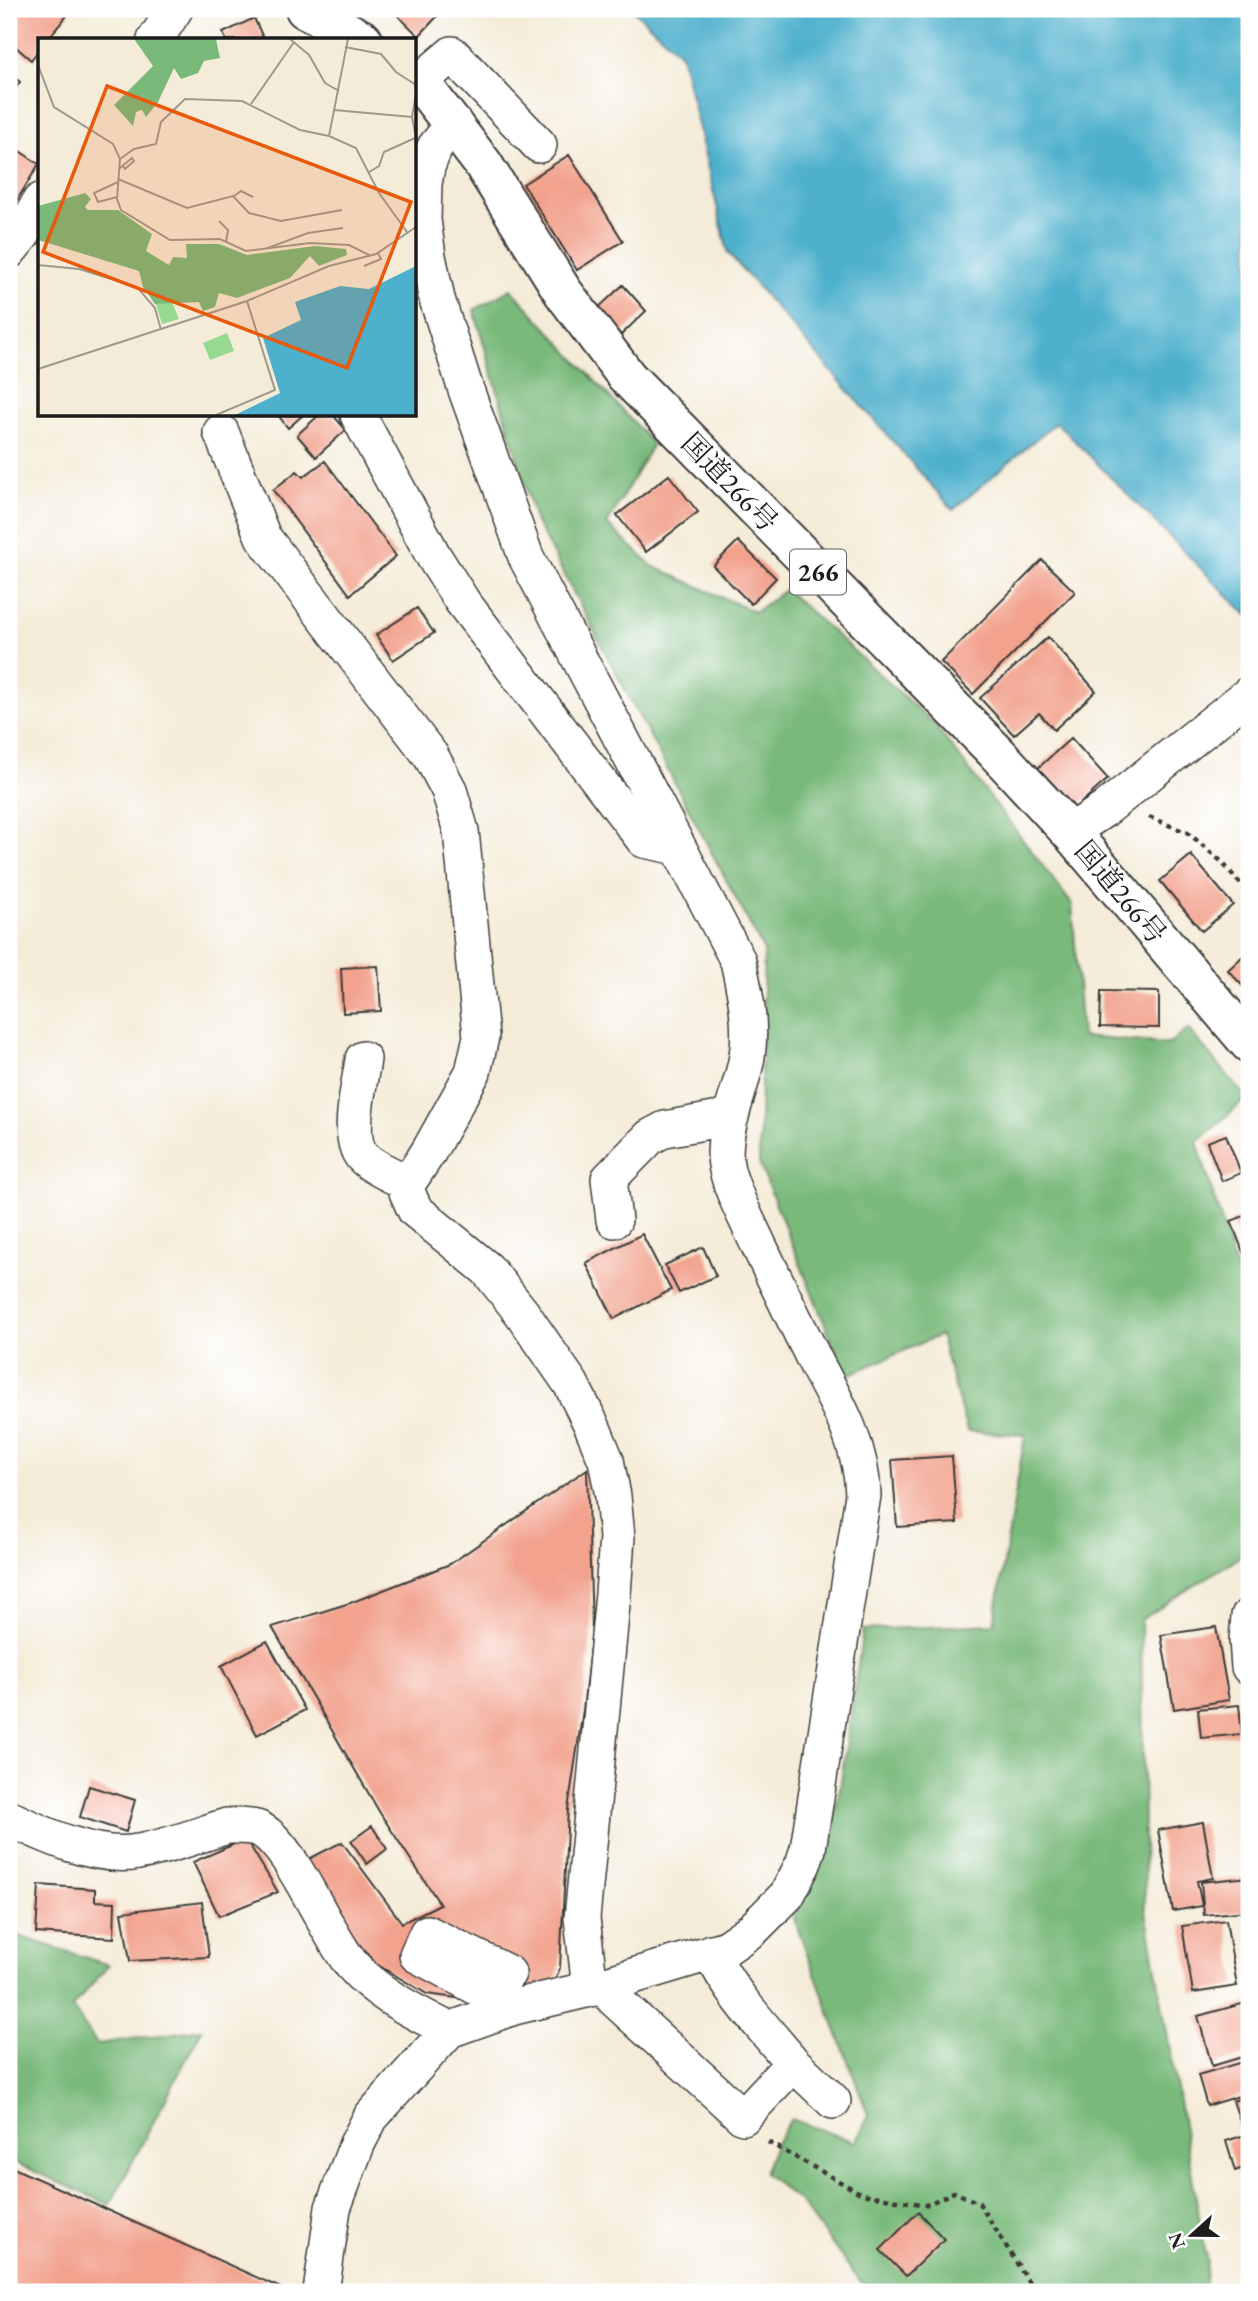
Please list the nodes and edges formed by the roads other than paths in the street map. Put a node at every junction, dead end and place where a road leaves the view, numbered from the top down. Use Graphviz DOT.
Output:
graph roads {
  1 [pos="175,9"];
  2 [pos="305,9"];
  3 [pos="156,38"];
  4 [pos="359,38"];
  5 [pos="416,82"];
  6 [pos="454,123"];
  7 [pos="539,145"];
  8 [pos="38,205"];
  9 [pos="9,251"];
  10 [pos="359,416"];
  11 [pos="221,432"];
  12 [pos="1249,694"];
  13 [pos="1070,832"];
  14 [pos="678,847"];
  15 [pos="1249,1042"];
  16 [pos="363,1059"];
  17 [pos="732,1117"];
  18 [pos="408,1183"];
  19 [pos="614,1220"];
  20 [pos="1249,1616"];
  21 [pos="1249,1667"];
  22 [pos="9,1818"];
  23 [pos="405,1948"];
  24 [pos="714,1959"];
  25 [pos="604,1990"];
  26 [pos="503,2001"];
  27 [pos="449,2030"];
  28 [pos="793,2063"];
  29 [pos="833,2101"];
  30 [pos="321,2292"];
  1 -- 3 [label="street"];
  2 -- 4 [label="highway"];
  5 -- 6 [label="highway, 国道266号 / 266"];
  5 -- 7 [label="street"];
  6 -- 13 [label="highway, 国道266号 / 266"];
  6 -- 14 [label="street"];
  8 -- 9 [label="street"];
  10 -- 14 [label="street"];
  11 -- 18 [label="street"];
  12 -- 13 [label="street"];
  13 -- 15 [label="highway, 国道266号 / 266"];
  14 -- 17 [label="street"];
  16 -- 18 [label="street"];
  17 -- 19 [label="street"];
  17 -- 24 [label="street"];
  18 -- 25 [label="street"];
  20 -- 21 [label="street"];
  22 -- 27 [label="street"];
  23 -- 26 [label="street"];
  24 -- 25 [label="street"];
  24 -- 28 [label="street"];
  25 -- 26 [label="street"];
  25 -- 28 [label="street"];
  26 -- 27 [label="street"];
  27 -- 30 [label="street"];
  28 -- 29 [label="street"];
}
